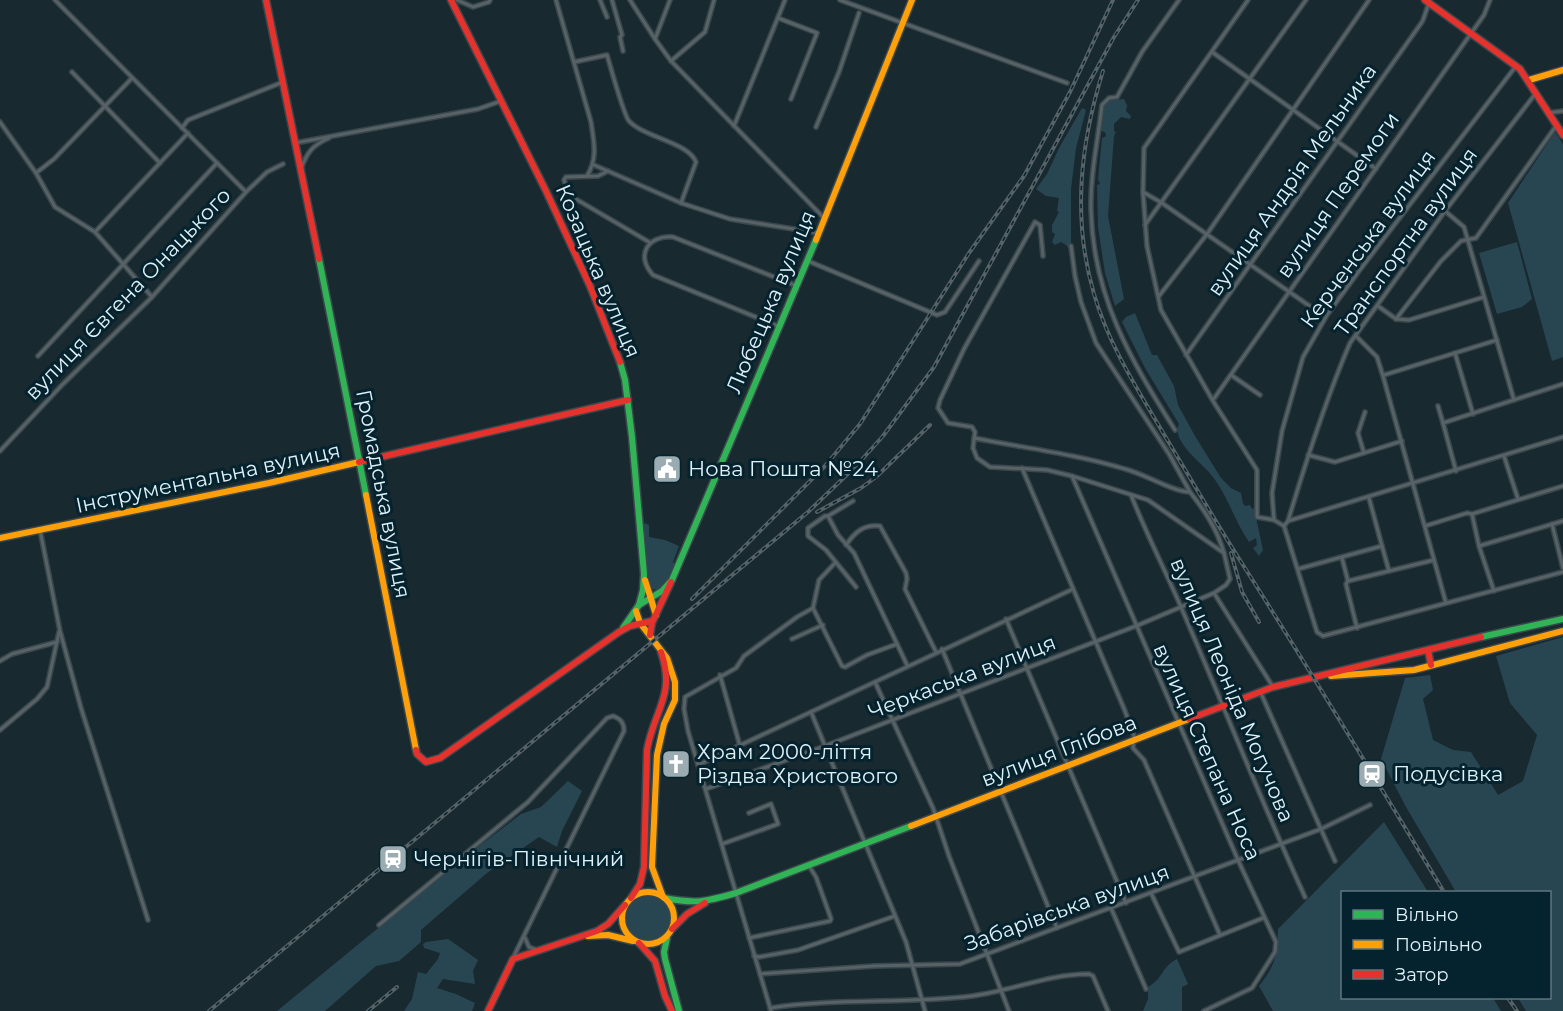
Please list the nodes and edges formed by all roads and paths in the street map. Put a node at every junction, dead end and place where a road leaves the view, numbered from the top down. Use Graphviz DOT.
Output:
graph roads {
  1 [pos="55,0"];
  2 [pos="266,0"];
  3 [pos="452,0"];
  4 [pos="458,0"];
  5 [pos="490,0"];
  6 [pos="556,0"];
  7 [pos="600,0"];
  8 [pos="612,0"];
  9 [pos="630,0"];
  10 [pos="670,0"];
  11 [pos="714,0"];
  12 [pos="785,0"];
  13 [pos="840,0"];
  14 [pos="912,0"];
  15 [pos="1179,0"];
  16 [pos="1248,0"];
  17 [pos="1306,0"];
  18 [pos="1369,0"];
  19 [pos="1490,0"];
  20 [pos="1428,1"];
  21 [pos="858,13"];
  22 [pos="608,16"];
  23 [pos="778,18"];
  24 [pos="903,24"];
  25 [pos="1471,34"];
  26 [pos="655,39"];
  27 [pos="623,51"];
  28 [pos="1212,52"];
  29 [pos="672,61"];
  30 [pos="574,62"];
  31 [pos="1516,66"];
  32 [pos="1563,70"];
  33 [pos="72,72"];
  34 [pos="133,78"];
  35 [pos="1251,80"];
  36 [pos="1529,80"];
  37 [pos="283,82"];
  38 [pos="1067,83"];
  39 [pos="1536,93"];
  40 [pos="791,99"];
  41 [pos="501,101"];
  42 [pos="105,106"];
  43 [pos="1292,109"];
  44 [pos="1563,111"];
  45 [pos="1548,113"];
  46 [pos="0,122"];
  47 [pos="734,126"];
  48 [pos="1556,126"];
  49 [pos="816,127"];
  50 [pos="182,128"];
  51 [pos="188,133"];
  52 [pos="334,135"];
  53 [pos="1563,135"];
  54 [pos="1337,142"];
  55 [pos="295,143"];
  56 [pos="160,163"];
  57 [pos="218,163"];
  58 [pos="283,164"];
  59 [pos="594,165"];
  60 [pos="1376,169"];
  61 [pos="608,171"];
  62 [pos="36,173"];
  63 [pos="300,173"];
  64 [pos="587,176"];
  65 [pos="246,192"];
  66 [pos="1143,192"];
  67 [pos="681,203"];
  68 [pos="1162,203"];
  69 [pos="1445,211"];
  70 [pos="825,219"];
  71 [pos="1144,227"];
  72 [pos="95,232"];
  73 [pos="819,233"];
  74 [pos="1207,234"];
  75 [pos="1468,240"];
  76 [pos="649,242"];
  77 [pos="1071,246"];
  78 [pos="1042,256"];
  79 [pos="808,261"];
  80 [pos="978,261"];
  81 [pos="123,263"];
  82 [pos="1250,266"];
  83 [pos="797,286"];
  84 [pos="1288,292"];
  85 [pos="1159,296"];
  86 [pos="152,297"];
  87 [pos="1484,297"];
  88 [pos="1378,306"];
  89 [pos="1311,307"];
  90 [pos="1396,319"];
  91 [pos="780,327"];
  92 [pos="1356,336"];
  93 [pos="1497,340"];
  94 [pos="1455,353"];
  95 [pos="38,356"];
  96 [pos="1186,356"];
  97 [pos="1231,375"];
  98 [pos="1383,376"];
  99 [pos="1563,384"];
  100 [pos="1260,395"];
  101 [pos="628,400"];
  102 [pos="1514,400"];
  103 [pos="1213,401"];
  104 [pos="1438,406"];
  105 [pos="1365,412"];
  106 [pos="1473,414"];
  107 [pos="1443,423"];
  108 [pos="1175,430"];
  109 [pos="1563,437"];
  110 [pos="974,438"];
  111 [pos="1402,441"];
  112 [pos="0,451"];
  113 [pos="1364,453"];
  114 [pos="1308,455"];
  115 [pos="1504,456"];
  116 [pos="359,462"];
  117 [pos="1022,468"];
  118 [pos="1456,471"];
  119 [pos="1072,476"];
  120 [pos="1414,484"];
  121 [pos="1563,486"];
  122 [pos="1190,492"];
  123 [pos="1131,495"];
  124 [pos="1369,498"];
  125 [pos="1518,500"];
  126 [pos="853,501"];
  127 [pos="1472,514"];
  128 [pos="828,516"];
  129 [pos="1274,520"];
  130 [pos="1288,521"];
  131 [pos="1563,521"];
  132 [pos="1552,524"];
  133 [pos="1284,526"];
  134 [pos="1425,526"];
  135 [pos="40,530"];
  136 [pos="0,538"];
  137 [pos="846,545"];
  138 [pos="1479,546"];
  139 [pos="1382,548"];
  140 [pos="1224,553"];
  141 [pos="1342,557"];
  142 [pos="1434,560"];
  143 [pos="835,563"];
  144 [pos="1563,567"];
  145 [pos="1298,570"];
  146 [pos="1389,571"];
  147 [pos="1563,572"];
  148 [pos="644,578"];
  149 [pos="672,580"];
  150 [pos="1348,581"];
  151 [pos="647,586"];
  152 [pos="856,587"];
  153 [pos="1073,589"];
  154 [pos="662,591"];
  155 [pos="1494,591"];
  156 [pos="1214,593"];
  157 [pos="652,598"];
  158 [pos="1446,603"];
  159 [pos="639,606"];
  160 [pos="1181,607"];
  161 [pos="813,608"];
  162 [pos="655,609"];
  163 [pos="1006,618"];
  164 [pos="1563,619"];
  165 [pos="644,621"];
  166 [pos="823,625"];
  167 [pos="1136,626"];
  168 [pos="1357,628"];
  169 [pos="60,631"];
  170 [pos="1563,631"];
  171 [pos="619,632"];
  172 [pos="648,634"];
  173 [pos="1485,636"];
  174 [pos="792,639"];
  175 [pos="57,642"];
  176 [pos="1095,642"];
  177 [pos="657,644"];
  178 [pos="897,644"];
  179 [pos="942,649"];
  180 [pos="1428,650"];
  181 [pos="1488,651"];
  182 [pos="936,652"];
  183 [pos="0,661"];
  184 [pos="907,665"];
  185 [pos="1431,665"];
  186 [pos="1027,668"];
  187 [pos="720,675"];
  188 [pos="1322,676"];
  189 [pos="875,682"];
  190 [pos="1274,687"];
  191 [pos="1260,691"];
  192 [pos="961,692"];
  193 [pos="1222,706"];
  194 [pos="811,712"];
  195 [pos="892,720"];
  196 [pos="1178,723"];
  197 [pos="0,730"];
  198 [pos="1133,741"];
  199 [pos="740,746"];
  200 [pos="825,746"];
  201 [pos="698,765"];
  202 [pos="1069,765"];
  203 [pos="706,789"];
  204 [pos="1002,791"];
  205 [pos="1370,806"];
  206 [pos="749,813"];
  207 [pos="936,816"];
  208 [pos="1321,829"];
  209 [pos="865,843"];
  210 [pos="1281,843"];
  211 [pos="722,844"];
  212 [pos="1238,860"];
  213 [pos="1335,861"];
  214 [pos="809,866"];
  215 [pos="1194,877"];
  216 [pos="736,893"];
  217 [pos="1151,893"];
  218 [pos="663,897"];
  219 [pos="1305,897"];
  220 [pos="631,898"];
  221 [pos="707,901"];
  222 [pos="1126,903"];
  223 [pos="625,905"];
  224 [pos="1111,908"];
  225 [pos="896,916"];
  226 [pos="1263,918"];
  227 [pos="148,920"];
  228 [pos="379,926"];
  229 [pos="1058,928"];
  230 [pos="671,931"];
  231 [pos="1220,935"];
  232 [pos="525,936"];
  233 [pos="582,937"];
  234 [pos="748,938"];
  235 [pos="638,943"];
  236 [pos="537,950"];
  237 [pos="988,954"];
  238 [pos="754,956"];
  239 [pos="513,958"];
  240 [pos="913,965"];
  241 [pos="760,974"];
  242 [pos="1002,989"];
  243 [pos="1146,989"];
  244 [pos="923,1000"];
  245 [pos="771,1009"];
  246 [pos="488,1011"];
  247 [pos="672,1011"];
  248 [pos="679,1011"];
  249 [pos="925,1011"];
  250 [pos="1009,1011"];
  251 [pos="1108,1011"];
  252 [pos="1204,1011"];
  1 -- 34 [label="street"];
  2 -- 37 [label="main road, Громадська вулиця"];
  3 -- 41 [label="main road, Козацька вулиця"];
  4 -- 5 [label="street"];
  6 -- 30 [label="street"];
  7 -- 22 [label="street"];
  8 -- 27 [label="street"];
  9 -- 26 [label="street"];
  10 -- 26 [label="street"];
  11 -- 29 [label="street"];
  12 -- 23 [label="street"];
  13 -- 24 [label="street"];
  14 -- 24 [label="main road, Любецька вулиця"];
  15 -- 108 [label="street"];
  16 -- 28 [label="street"];
  17 -- 35 [label="street"];
  18 -- 43 [label="street"];
  19 -- 25 [label="street, вулиця Перемоги"];
  20 -- 25 [label="main road"];
  20 -- 54 [label="street, вулиця Андрія Мельника"];
  21 -- 49 [label="street"];
  23 -- 40 [label="street"];
  23 -- 47 [label="street"];
  24 -- 38 [label="street"];
  24 -- 70 [label="main road, Любецька вулиця"];
  25 -- 31 [label="main road"];
  25 -- 60 [label="street, вулиця Перемоги"];
  26 -- 29 [label="street"];
  28 -- 35 [label="street"];
  28 -- 66 [label="street"];
  29 -- 47 [label="street"];
  30 -- 59 [label="street"];
  30 -- 67 [label="street"];
  31 -- 36 [label="main road"];
  31 -- 129 [label="street, Керченська вулиця"];
  32 -- 36 [label="main road"];
  33 -- 42 [label="street"];
  34 -- 42 [label="street"];
  34 -- 50 [label="street"];
  35 -- 43 [label="street"];
  35 -- 68 [label="street"];
  36 -- 39 [label="main road"];
  37 -- 50 [label="street"];
  37 -- 55 [label="main road, Громадська вулиця"];
  39 -- 45 [label="main road"];
  39 -- 69 [label="street, Транспортна вулиця"];
  41 -- 52 [label="street"];
  41 -- 101 [label="main road, Козацька вулиця"];
  42 -- 56 [label="street"];
  42 -- 62 [label="street"];
  43 -- 54 [label="street"];
  43 -- 74 [label="street"];
  44 -- 45 [label="street"];
  45 -- 48 [label="main road"];
  46 -- 62 [label="street"];
  47 -- 70 [label="street"];
  48 -- 53 [label="main road"];
  48 -- 75 [label="street"];
  50 -- 51 [label="street"];
  51 -- 56 [label="street"];
  51 -- 57 [label="street"];
  52 -- 55 [label="street"];
  52 -- 63 [label="street"];
  54 -- 60 [label="street"];
  54 -- 82 [label="street, вулиця Андрія Мельника"];
  55 -- 63 [label="main road, Громадська вулиця"];
  56 -- 72 [label="street"];
  57 -- 65 [label="street"];
  57 -- 81 [label="street"];
  58 -- 65 [label="street, вулиця Євгена Онацького"];
  59 -- 61 [label="street"];
  59 -- 64 [label="street"];
  60 -- 84 [label="street, вулиця Перемоги"];
  61 -- 64 [label="street"];
  61 -- 67 [label="street"];
  62 -- 72 [label="street"];
  63 -- 116 [label="main road, Громадська вулиця"];
  64 -- 76 [label="street"];
  65 -- 86 [label="street, вулиця Євгена Онацького"];
  66 -- 68 [label="street"];
  66 -- 71 [label="street"];
  67 -- 73 [label="street"];
  68 -- 71 [label="street"];
  68 -- 74 [label="street"];
  69 -- 75 [label="street"];
  69 -- 88 [label="street, Транспортна вулиця"];
  70 -- 73 [label="main road, Любецька вулиця"];
  71 -- 85 [label="street"];
  72 -- 81 [label="street"];
  73 -- 79 [label="main road, Любецька вулиця"];
  74 -- 82 [label="street"];
  74 -- 85 [label="street"];
  75 -- 87 [label="street"];
  75 -- 90 [label="street"];
  76 -- 83 [label="street"];
  76 -- 91 [label="street"];
  77 -- 122 [label="street"];
  78 -- 110 [label="street"];
  79 -- 80 [label="street"];
  79 -- 83 [label="main road, Любецька вулиця"];
  81 -- 86 [label="street"];
  81 -- 95 [label="street"];
  82 -- 84 [label="street"];
  82 -- 96 [label="street, вулиця Андрія Мельника"];
  83 -- 91 [label="main road, Любецька вулиця"];
  84 -- 89 [label="street"];
  84 -- 97 [label="street, вулиця Перемоги"];
  85 -- 96 [label="street"];
  86 -- 112 [label="street, вулиця Євгена Онацького"];
  87 -- 90 [label="street"];
  87 -- 93 [label="street"];
  88 -- 90 [label="street"];
  88 -- 92 [label="street, Транспортна вулиця"];
  91 -- 149 [label="main road, Любецька вулиця"];
  92 -- 98 [label="street"];
  92 -- 114 [label="street, Транспортна вулиця"];
  93 -- 94 [label="street"];
  93 -- 102 [label="street"];
  94 -- 98 [label="street"];
  94 -- 106 [label="street"];
  96 -- 103 [label="street"];
  97 -- 100 [label="street"];
  97 -- 103 [label="street, вулиця Перемоги"];
  98 -- 111 [label="street"];
  99 -- 102 [label="street"];
  101 -- 116 [label="main road, Інструментальна вулиця"];
  101 -- 148 [label="main road, Козацька вулиця"];
  102 -- 106 [label="street"];
  103 -- 129 [label="street"];
  104 -- 107 [label="street"];
  105 -- 113 [label="street"];
  106 -- 107 [label="street"];
  107 -- 118 [label="street"];
  109 -- 115 [label="street"];
  110 -- 117 [label="street"];
  110 -- 122 [label="street"];
  111 -- 113 [label="street"];
  111 -- 120 [label="street"];
  113 -- 114 [label="street"];
  114 -- 130 [label="street, Транспортна вулиця"];
  115 -- 118 [label="street"];
  115 -- 125 [label="street"];
  116 -- 135 [label="main road, Інструментальна вулиця"];
  116 -- 171 [label="main road, Громадська вулиця"];
  117 -- 119 [label="street"];
  117 -- 153 [label="street"];
  118 -- 120 [label="street"];
  119 -- 123 [label="street"];
  119 -- 167 [label="street, вулиця Степана Носа"];
  120 -- 124 [label="street"];
  120 -- 134 [label="street"];
  121 -- 125 [label="street"];
  122 -- 140 [label="street"];
  123 -- 140 [label="street"];
  123 -- 160 [label="street, вулиця Леоніда Могучова"];
  124 -- 130 [label="street"];
  124 -- 139 [label="street"];
  125 -- 127 [label="street"];
  126 -- 128 [label="street"];
  127 -- 134 [label="street"];
  127 -- 138 [label="street"];
  128 -- 137 [label="street"];
  128 -- 143 [label="street"];
  129 -- 133 [label="street"];
  130 -- 133 [label="street"];
  131 -- 132 [label="street"];
  132 -- 138 [label="street"];
  132 -- 144 [label="street"];
  133 -- 145 [label="street"];
  134 -- 142 [label="street"];
  135 -- 136 [label="main road, Інструментальна вулиця"];
  135 -- 169 [label="street"];
  137 -- 178 [label="street"];
  137 -- 182 [label="street"];
  138 -- 155 [label="street"];
  139 -- 141 [label="street"];
  139 -- 146 [label="street"];
  140 -- 156 [label="street, Черкаська вулиця"];
  141 -- 145 [label="street"];
  141 -- 150 [label="street"];
  142 -- 146 [label="street"];
  142 -- 158 [label="street"];
  143 -- 152 [label="street"];
  143 -- 161 [label="street"];
  145 -- 168 [label="street"];
  146 -- 150 [label="street"];
  147 -- 155 [label="street"];
  148 -- 151 [label="main road"];
  148 -- 159 [label="main road, Козацька вулиця"];
  149 -- 154 [label="main road, Любецька вулиця"];
  149 -- 165 [label="main road"];
  150 -- 168 [label="street"];
  151 -- 154 [label="main road"];
  151 -- 157 [label="main road"];
  153 -- 163 [label="street"];
  153 -- 176 [label="street"];
  154 -- 157 [label="main road, Любецька вулиця"];
  155 -- 158 [label="street"];
  156 -- 160 [label="street, Черкаська вулиця"];
  156 -- 190 [label="street"];
  157 -- 159 [label="main road, Любецька вулиця"];
  157 -- 162 [label="main road"];
  158 -- 168 [label="street"];
  159 -- 162 [label="main road"];
  159 -- 165 [label="main road"];
  159 -- 171 [label="main road"];
  160 -- 167 [label="street, Черкаська вулиця"];
  160 -- 193 [label="street, вулиця Леоніда Могучова"];
  161 -- 166 [label="street"];
  161 -- 187 [label="street"];
  162 -- 165 [label="main road"];
  163 -- 179 [label="street"];
  163 -- 186 [label="street"];
  164 -- 173 [label="main road"];
  165 -- 171 [label="main road"];
  165 -- 172 [label="main road"];
  165 -- 172 [label="main road"];
  166 -- 174 [label="street"];
  166 -- 178 [label="street"];
  167 -- 176 [label="street, Черкаська вулиця"];
  167 -- 196 [label="street, вулиця Степана Носа"];
  169 -- 175 [label="street"];
  169 -- 227 [label="street"];
  170 -- 181 [label="main road"];
  172 -- 177 [label="main road"];
  173 -- 180 [label="main road"];
  173 -- 181 [label="main road"];
  175 -- 183 [label="street"];
  175 -- 197 [label="street"];
  176 -- 186 [label="street, Черкаська вулиця"];
  176 -- 198 [label="street"];
  177 -- 218 [label="main road"];
  177 -- 220 [label="main road"];
  178 -- 184 [label="street"];
  179 -- 182 [label="street"];
  179 -- 192 [label="street"];
  180 -- 185 [label="main road"];
  180 -- 188 [label="main road"];
  181 -- 185 [label="main road"];
  182 -- 184 [label="street"];
  184 -- 189 [label="street"];
  185 -- 188 [label="main road"];
  186 -- 192 [label="street, Черкаська вулиця"];
  186 -- 202 [label="street"];
  187 -- 199 [label="street"];
  187 -- 201 [label="street"];
  188 -- 190 [label="main road, вулиця Глібова"];
  189 -- 194 [label="street"];
  189 -- 195 [label="street"];
  190 -- 191 [label="main road, вулиця Глібова"];
  191 -- 193 [label="main road, вулиця Глібова"];
  191 -- 208 [label="street"];
  192 -- 195 [label="street, Черкаська вулиця"];
  192 -- 204 [label="street"];
  193 -- 196 [label="main road, вулиця Глібова"];
  193 -- 210 [label="street, вулиця Леоніда Могучова"];
  194 -- 199 [label="street"];
  194 -- 200 [label="street"];
  195 -- 200 [label="street, Черкаська вулиця"];
  195 -- 207 [label="street"];
  196 -- 198 [label="main road, вулиця Глібова"];
  196 -- 212 [label="street, вулиця Степана Носа"];
  198 -- 202 [label="main road, вулиця Глібова"];
  198 -- 215 [label="street"];
  199 -- 201 [label="street"];
  200 -- 203 [label="street, Черкаська вулиця"];
  200 -- 209 [label="street"];
  201 -- 203 [label="street"];
  202 -- 204 [label="main road, вулиця Глібова"];
  202 -- 222 [label="street"];
  203 -- 211 [label="street"];
  204 -- 207 [label="main road, вулиця Глібова"];
  204 -- 229 [label="street"];
  205 -- 208 [label="street, Забарівська вулиця"];
  206 -- 211 [label="street"];
  207 -- 209 [label="main road, вулиця Глібова"];
  207 -- 237 [label="street"];
  208 -- 210 [label="street, Забарівська вулиця"];
  208 -- 213 [label="street"];
  209 -- 214 [label="main road, вулиця Глібова"];
  209 -- 225 [label="street"];
  210 -- 212 [label="street, Забарівська вулиця"];
  210 -- 219 [label="street, вулиця Леоніда Могучова"];
  211 -- 216 [label="street"];
  212 -- 215 [label="street, Забарівська вулиця"];
  212 -- 226 [label="street, вулиця Степана Носа"];
  214 -- 216 [label="main road, вулиця Глібова"];
  214 -- 234 [label="street"];
  215 -- 217 [label="street, Забарівська вулиця"];
  215 -- 231 [label="street"];
  216 -- 221 [label="main road, вулиця Глібова"];
  216 -- 234 [label="street"];
  217 -- 222 [label="street, Забарівська вулиця"];
  217 -- 231 [label="street"];
  218 -- 220 [label="main road"];
  218 -- 221 [label="main road, вулиця Глібова"];
  218 -- 230 [label="main road"];
  220 -- 223 [label="main road"];
  221 -- 230 [label="main road, вулиця Глібова"];
  222 -- 224 [label="street, Забарівська вулиця"];
  223 -- 233 [label="main road"];
  223 -- 235 [label="main road"];
  224 -- 229 [label="street, Забарівська вулиця"];
  224 -- 243 [label="street"];
  225 -- 238 [label="street"];
  225 -- 240 [label="street"];
  226 -- 231 [label="street"];
  226 -- 252 [label="street, вулиця Степана Носа"];
  228 -- 232 [label="street"];
  229 -- 237 [label="street, Забарівська вулиця"];
  230 -- 235 [label="main road"];
  230 -- 248 [label="main road"];
  232 -- 236 [label="street"];
  232 -- 239 [label="street"];
  233 -- 235 [label="main road"];
  233 -- 236 [label="main road"];
  234 -- 238 [label="street"];
  235 -- 247 [label="main road"];
  236 -- 239 [label="main road"];
  237 -- 240 [label="street, Забарівська вулиця"];
  237 -- 242 [label="street"];
  238 -- 241 [label="street"];
  239 -- 246 [label="main road"];
  240 -- 241 [label="street, Забарівська вулиця"];
  240 -- 244 [label="street"];
  241 -- 245 [label="street"];
  242 -- 244 [label="street"];
  242 -- 250 [label="street"];
  242 -- 251 [label="street"];
  244 -- 245 [label="street"];
  244 -- 249 [label="street"];
}
